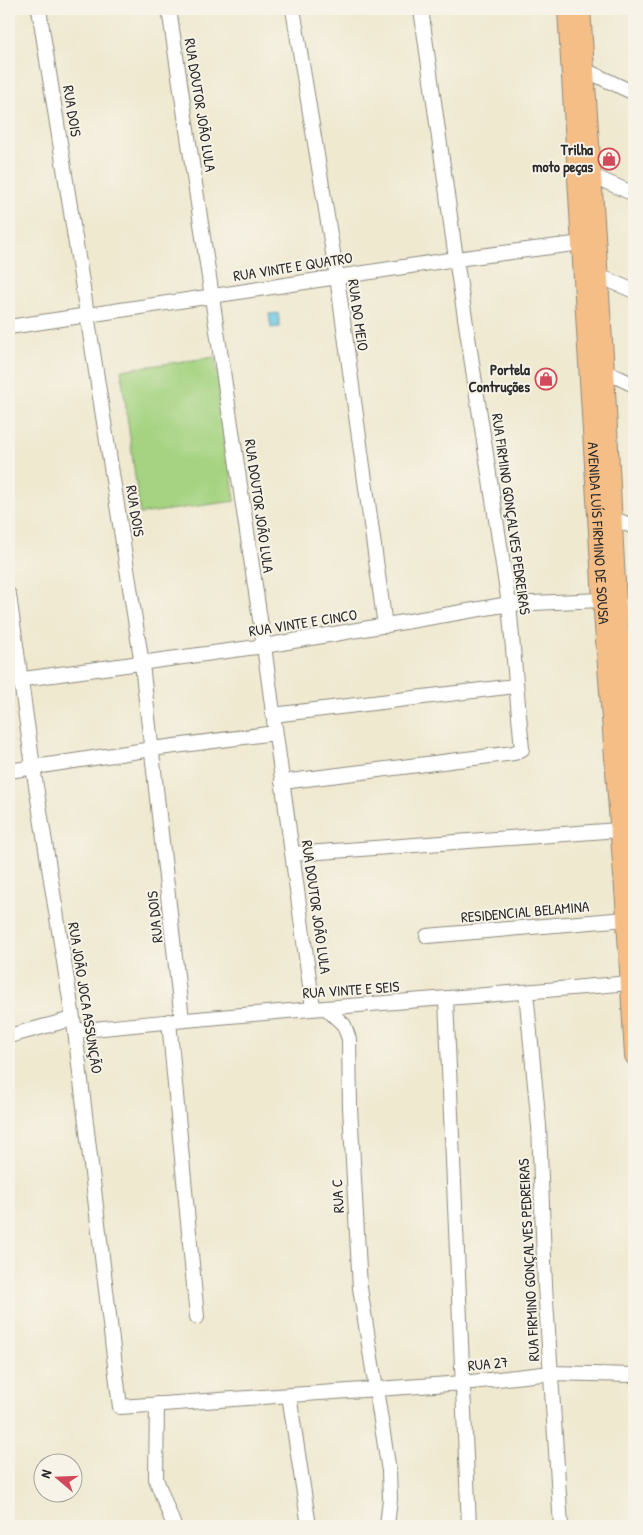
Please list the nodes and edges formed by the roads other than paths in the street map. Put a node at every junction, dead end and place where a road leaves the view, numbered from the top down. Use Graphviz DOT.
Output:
graph roads {
  1 [pos="39,9"];
  2 [pos="169,9"];
  3 [pos="293,9"];
  4 [pos="421,9"];
  5 [pos="567,9"];
  6 [pos="581,9"];
  7 [pos="585,70"];
  8 [pos="580,92"];
  9 [pos="634,94"];
  10 [pos="593,176"];
  11 [pos="634,194"];
  12 [pos="582,243"];
  13 [pos="456,259"];
  14 [pos="599,276"];
  15 [pos="336,277"];
  16 [pos="634,291"];
  17 [pos="212,296"];
  18 [pos="88,315"];
  19 [pos="9,327"];
  20 [pos="598,368"];
  21 [pos="634,385"];
  22 [pos="612,518"];
  23 [pos="634,527"];
  24 [pos="610,601"];
  25 [pos="9,602"];
  26 [pos="509,604"];
  27 [pos="634,610"];
  28 [pos="385,626"];
  29 [pos="264,646"];
  30 [pos="142,664"];
  31 [pos="15,680"];
  32 [pos="515,686"];
  33 [pos="623,695"];
  34 [pos="273,715"];
  35 [pos="275,733"];
  36 [pos="152,748"];
  37 [pos="33,768"];
  38 [pos="9,771"];
  39 [pos="282,782"];
  40 [pos="619,830"];
  41 [pos="630,847"];
  42 [pos="293,854"];
  43 [pos="626,919"];
  44 [pos="427,936"];
  45 [pos="630,983"];
  46 [pos="526,992"];
  47 [pos="446,1000"];
  48 [pos="320,1008"];
  49 [pos="176,1020"];
  50 [pos="73,1025"];
  51 [pos="9,1036"];
  52 [pos="634,1056"];
  53 [pos="197,1317"];
  54 [pos="551,1373"];
  55 [pos="634,1375"];
  56 [pos="463,1383"];
  57 [pos="376,1389"];
  58 [pos="289,1395"];
  59 [pos="157,1404"];
  60 [pos="120,1406"];
  61 [pos="174,1526"];
  62 [pos="309,1526"];
  63 [pos="387,1526"];
  64 [pos="468,1526"];
  65 [pos="561,1526"];
  1 -- 18 [label="street, RUA DOIS"];
  2 -- 17 [label="street, RUA DOUTOR JOÃO LULA"];
  3 -- 15 [label="street, RUA DO MEIO"];
  4 -- 13 [label="street, RUA FIRMINO GONÇALVES PEDREIRAS"];
  5 -- 8 [label="main road, AVENIDA LUÍS FIRMINO DE SOUSA"];
  6 -- 7 [label="main road, AVENIDA LUÍS FIRMINO DE SOUSA"];
  7 -- 8 [label="main road, AVENIDA LUÍS FIRMINO DE SOUSA"];
  7 -- 9 [label="street"];
  8 -- 10 [label="main road, AVENIDA LUÍS FIRMINO DE SOUSA"];
  8 -- 12 [label="main road, AVENIDA LUÍS FIRMINO DE SOUSA"];
  10 -- 11 [label="street"];
  10 -- 14 [label="main road, AVENIDA LUÍS FIRMINO DE SOUSA"];
  12 -- 13 [label="street, RUA VINTE E QUATRO"];
  12 -- 20 [label="main road, AVENIDA LUÍS FIRMINO DE SOUSA"];
  13 -- 15 [label="street, RUA VINTE E QUATRO"];
  13 -- 26 [label="street, RUA FIRMINO GONÇALVES PEDREIRAS"];
  14 -- 16 [label="street"];
  14 -- 20 [label="main road, AVENIDA LUÍS FIRMINO DE SOUSA"];
  15 -- 17 [label="street, RUA VINTE E QUATRO"];
  15 -- 28 [label="street, RUA DO MEIO"];
  17 -- 18 [label="street, RUA VINTE E QUATRO"];
  17 -- 29 [label="street, RUA DOUTOR JOÃO LULA"];
  18 -- 19 [label="street, RUA VINTE E QUATRO"];
  18 -- 30 [label="street, RUA DOIS"];
  20 -- 21 [label="street"];
  20 -- 22 [label="main road, AVENIDA LUÍS FIRMINO DE SOUSA"];
  20 -- 24 [label="main road, AVENIDA LUÍS FIRMINO DE SOUSA"];
  22 -- 23 [label="street"];
  22 -- 24 [label="main road, AVENIDA LUÍS FIRMINO DE SOUSA"];
  24 -- 26 [label="street, RUA VINTE E CINCO"];
  24 -- 27 [label="street"];
  24 -- 33 [label="main road, AVENIDA LUÍS FIRMINO DE SOUSA"];
  25 -- 31 [label="street, RUA JOÃO JOCA ASSUNÇÃO"];
  26 -- 28 [label="street, RUA VINTE E CINCO"];
  26 -- 32 [label="street, RUA FIRMINO GONÇALVES PEDREIRAS"];
  28 -- 29 [label="street, RUA VINTE E CINCO"];
  29 -- 30 [label="street, RUA VINTE E CINCO"];
  29 -- 34 [label="street, RUA DOUTOR JOÃO LULA"];
  30 -- 31 [label="street, RUA VINTE E CINCO"];
  30 -- 36 [label="street, RUA DOIS"];
  31 -- 37 [label="street, RUA JOÃO JOCA ASSUNÇÃO"];
  32 -- 34 [label="street"];
  32 -- 39 [label="street, RUA FIRMINO GONÇALVES PEDREIRAS"];
  33 -- 40 [label="main road, AVENIDA LUÍS FIRMINO DE SOUSA"];
  33 -- 41 [label="main road, AVENIDA LUÍS FIRMINO DE SOUSA"];
  34 -- 35 [label="street, RUA DOUTOR JOÃO LULA"];
  35 -- 36 [label="street"];
  35 -- 39 [label="street, RUA DOUTOR JOÃO LULA"];
  36 -- 37 [label="street"];
  36 -- 49 [label="street, RUA DOIS"];
  37 -- 38 [label="street"];
  37 -- 50 [label="street, RUA JOÃO JOCA ASSUNÇÃO"];
  39 -- 42 [label="street, RUA DOUTOR JOÃO LULA"];
  40 -- 41 [label="main road, AVENIDA LUÍS FIRMINO DE SOUSA"];
  40 -- 42 [label="street"];
  41 -- 43 [label="main road, AVENIDA LUÍS FIRMINO DE SOUSA"];
  42 -- 48 [label="street, RUA DOUTOR JOÃO LULA"];
  43 -- 44 [label="street, RESIDENCIAL BELAMINA"];
  43 -- 45 [label="main road, AVENIDA LUÍS FIRMINO DE SOUSA"];
  45 -- 46 [label="street, RUA VINTE E SEIS"];
  45 -- 52 [label="main road, AVENIDA LUÍS FIRMINO DE SOUSA"];
  46 -- 47 [label="street, RUA VINTE E SEIS"];
  46 -- 54 [label="street, RUA FIRMINO GONÇALVES PEDREIRAS"];
  47 -- 48 [label="street, RUA VINTE E SEIS"];
  47 -- 56 [label="street"];
  48 -- 49 [label="street, RUA VINTE E SEIS"];
  48 -- 57 [label="street, RUA C"];
  49 -- 50 [label="street, RUA VINTE E SEIS"];
  49 -- 53 [label="street, RUA DOIS"];
  50 -- 51 [label="street, RUA VINTE E SEIS"];
  50 -- 60 [label="street, RUA JOÃO JOCA ASSUNÇÃO"];
  54 -- 55 [label="street, RUA 27"];
  54 -- 56 [label="street, RUA 27"];
  54 -- 65 [label="street, RUA FIRMINO GONÇALVES PEDREIRAS"];
  56 -- 57 [label="street, RUA 27"];
  56 -- 64 [label="street"];
  57 -- 58 [label="street, RUA 27"];
  57 -- 63 [label="street, RUA C"];
  58 -- 59 [label="street, RUA 27"];
  58 -- 62 [label="street"];
  59 -- 60 [label="street, RUA 27"];
  59 -- 61 [label="street"];
}
